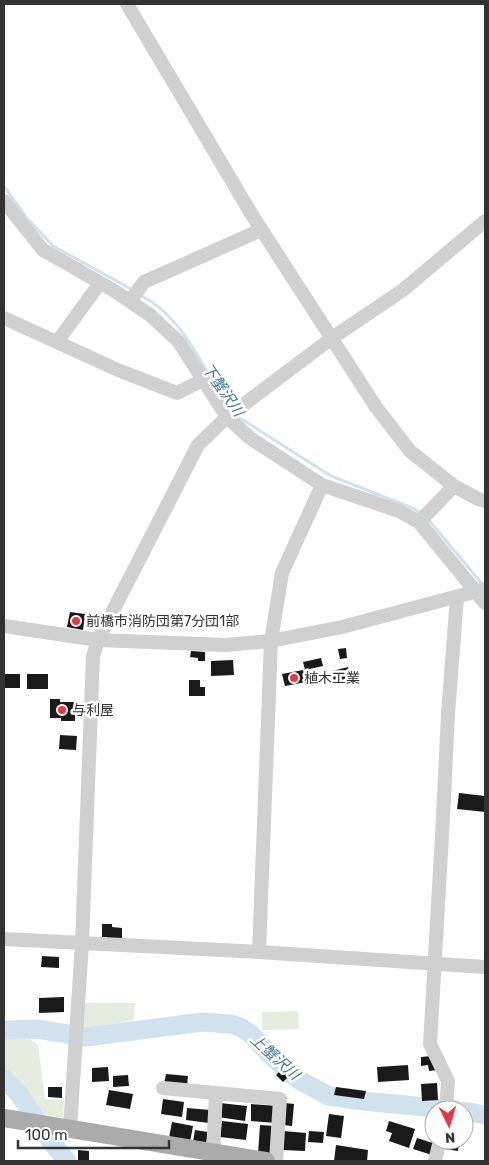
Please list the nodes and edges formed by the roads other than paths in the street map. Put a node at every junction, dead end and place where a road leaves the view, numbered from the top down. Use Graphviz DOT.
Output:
graph roads {
  1 [pos="127,4"];
  2 [pos="4,201"];
  3 [pos="485,221"];
  4 [pos="262,230"];
  5 [pos="100,283"];
  6 [pos="130,301"];
  7 [pos="4,318"];
  8 [pos="332,338"];
  9 [pos="57,342"];
  10 [pos="203,380"];
  11 [pos="227,417"];
  12 [pos="322,485"];
  13 [pos="454,486"];
  14 [pos="485,500"];
  15 [pos="419,522"];
  16 [pos="480,590"];
  17 [pos="457,597"];
  18 [pos="485,603"];
  19 [pos="4,626"];
  20 [pos="98,640"];
  21 [pos="271,641"];
  22 [pos="4,939"];
  23 [pos="82,944"];
  24 [pos="259,952"];
  25 [pos="434,963"];
  26 [pos="485,967"];
  27 [pos="163,1088"];
  28 [pos="216,1093"];
  29 [pos="447,1100"];
  30 [pos="4,1118"];
  31 [pos="64,1128"];
  32 [pos="210,1155"];
  33 [pos="266,1161"];
  34 [pos="276,1161"];
  1 -- 4 [label="street"];
  2 -- 5 [label="street"];
  3 -- 8 [label="street"];
  4 -- 6 [label="street"];
  4 -- 8 [label="street"];
  5 -- 6 [label="street"];
  5 -- 9 [label="street"];
  6 -- 10 [label="street"];
  7 -- 9 [label="street"];
  8 -- 11 [label="street"];
  8 -- 13 [label="street"];
  9 -- 10 [label="street"];
  10 -- 11 [label="street"];
  11 -- 12 [label="street"];
  11 -- 20 [label="street"];
  12 -- 15 [label="street"];
  12 -- 21 [label="street"];
  13 -- 14 [label="street"];
  13 -- 15 [label="street"];
  15 -- 16 [label="street"];
  16 -- 17 [label="street"];
  16 -- 18 [label="street"];
  17 -- 21 [label="street"];
  17 -- 25 [label="street"];
  19 -- 20 [label="street"];
  20 -- 21 [label="street"];
  20 -- 23 [label="street"];
  21 -- 24 [label="street"];
  22 -- 23 [label="street"];
  23 -- 24 [label="street"];
  23 -- 31 [label="street"];
  24 -- 25 [label="street"];
  25 -- 26 [label="street"];
  25 -- 29 [label="street"];
  27 -- 28 [label="street"];
  28 -- 32 [label="street"];
  28 -- 34 [label="street"];
  30 -- 31 [label="main road"];
  31 -- 32 [label="main road"];
  32 -- 33 [label="main road"];
}
